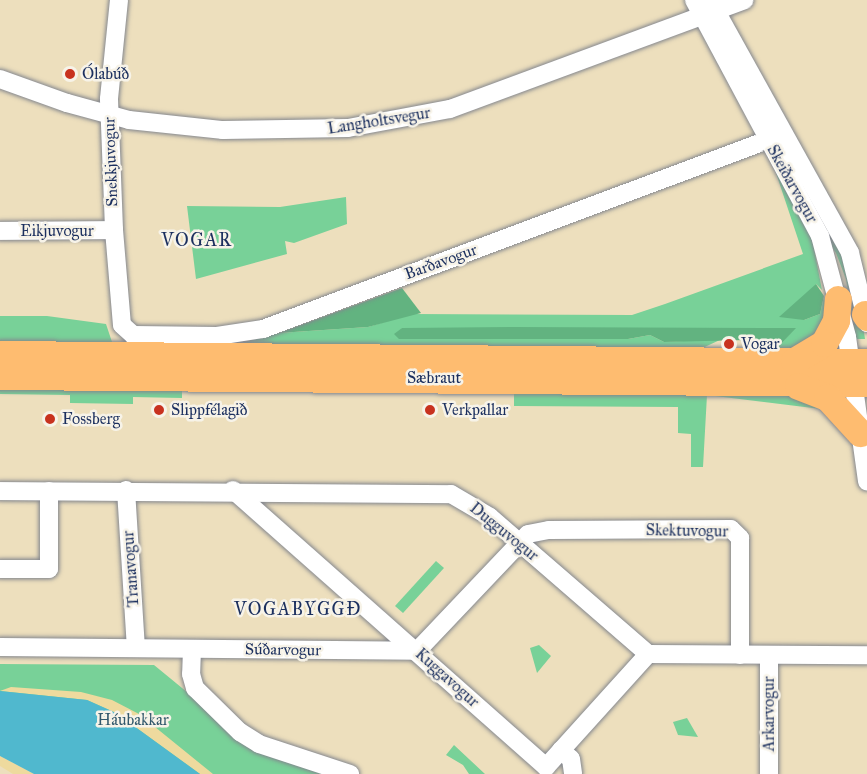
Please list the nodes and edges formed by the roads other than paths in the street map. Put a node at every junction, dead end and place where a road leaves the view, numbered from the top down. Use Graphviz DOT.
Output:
graph roads {
  1 [pos="119,0"];
  2 [pos="694,0"];
  3 [pos="745,0"];
  4 [pos="709,9"];
  5 [pos="742,36"];
  6 [pos="753,67"];
  7 [pos="0,79"];
  8 [pos="109,115"];
  9 [pos="757,144"];
  10 [pos="114,230"];
  11 [pos="0,231"];
  12 [pos="858,253"];
  13 [pos="838,299"];
  14 [pos="866,319"];
  15 [pos="122,325"];
  16 [pos="0,354"];
  17 [pos="787,371"];
  18 [pos="859,372"];
  19 [pos="0,376"];
  20 [pos="860,433"];
  21 [pos="867,482"];
  22 [pos="126,490"];
  23 [pos="233,490"];
  24 [pos="0,491"];
  25 [pos="49,491"];
  26 [pos="517,542"];
  27 [pos="0,569"];
  28 [pos="0,647"];
  29 [pos="136,648"];
  30 [pos="192,649"];
  31 [pos="417,651"];
  32 [pos="648,654"];
  33 [pos="740,655"];
  34 [pos="770,655"];
  35 [pos="867,655"];
  36 [pos="561,750"];
  37 [pos="543,770"];
  38 [pos="350,774"];
  39 [pos="573,774"];
  40 [pos="769,774"];
  1 -- 8 [label="street, Snekkjuvogur"];
  2 -- 4 [label="street, Skeiðarvogur"];
  3 -- 4 [label="street, Langholtsvegur"];
  4 -- 6 [label="street, Skeiðarvogur"];
  4 -- 8 [label="street, Langholtsvegur"];
  4 -- 13 [label="street, Skeiðarvogur"];
  5 -- 6 [label="street, Skeiðarvogur"];
  6 -- 12 [label="street, Skeiðarvogur"];
  7 -- 8 [label="street, Langholtsvegur"];
  8 -- 10 [label="street, Snekkjuvogur"];
  9 -- 15 [label="street, Barðavogur"];
  10 -- 11 [label="street, Eikjuvogur"];
  10 -- 15 [label="street, Snekkjuvogur"];
  12 -- 14 [label="street, Skeiðarvogur"];
  13 -- 17 [label="highway"];
  13 -- 18 [label="street, Skeiðarvogur"];
  16 -- 17 [label="highway, Sæbraut"];
  17 -- 18 [label="highway, Sæbraut"];
  17 -- 19 [label="highway, Sæbraut"];
  17 -- 20 [label="highway"];
  18 -- 20 [label="street, Skeiðarvogur"];
  20 -- 21 [label="street, Skeiðarvogur"];
  22 -- 23 [label="street, Dugguvogur"];
  22 -- 25 [label="street, Dugguvogur"];
  22 -- 29 [label="street, Tranavogur"];
  23 -- 26 [label="street, Dugguvogur"];
  23 -- 31 [label="street, Kuggavogur"];
  24 -- 25 [label="street, Dugguvogur"];
  25 -- 27 [label="street"];
  26 -- 31 [label="street"];
  26 -- 32 [label="street, Dugguvogur"];
  26 -- 33 [label="street, Skektuvogur"];
  28 -- 29 [label="street, Súðarvogur"];
  29 -- 30 [label="street, Súðarvogur"];
  30 -- 31 [label="street, Súðarvogur"];
  30 -- 38 [label="street"];
  31 -- 37 [label="street, Kuggavogur"];
  32 -- 33 [label="street"];
  32 -- 36 [label="street, Kuggavogur"];
  33 -- 34 [label="street"];
  34 -- 35 [label="street"];
  34 -- 40 [label="street, Arkarvogur"];
  36 -- 37 [label="street, Kuggavogur"];
  36 -- 39 [label="street"];
}
